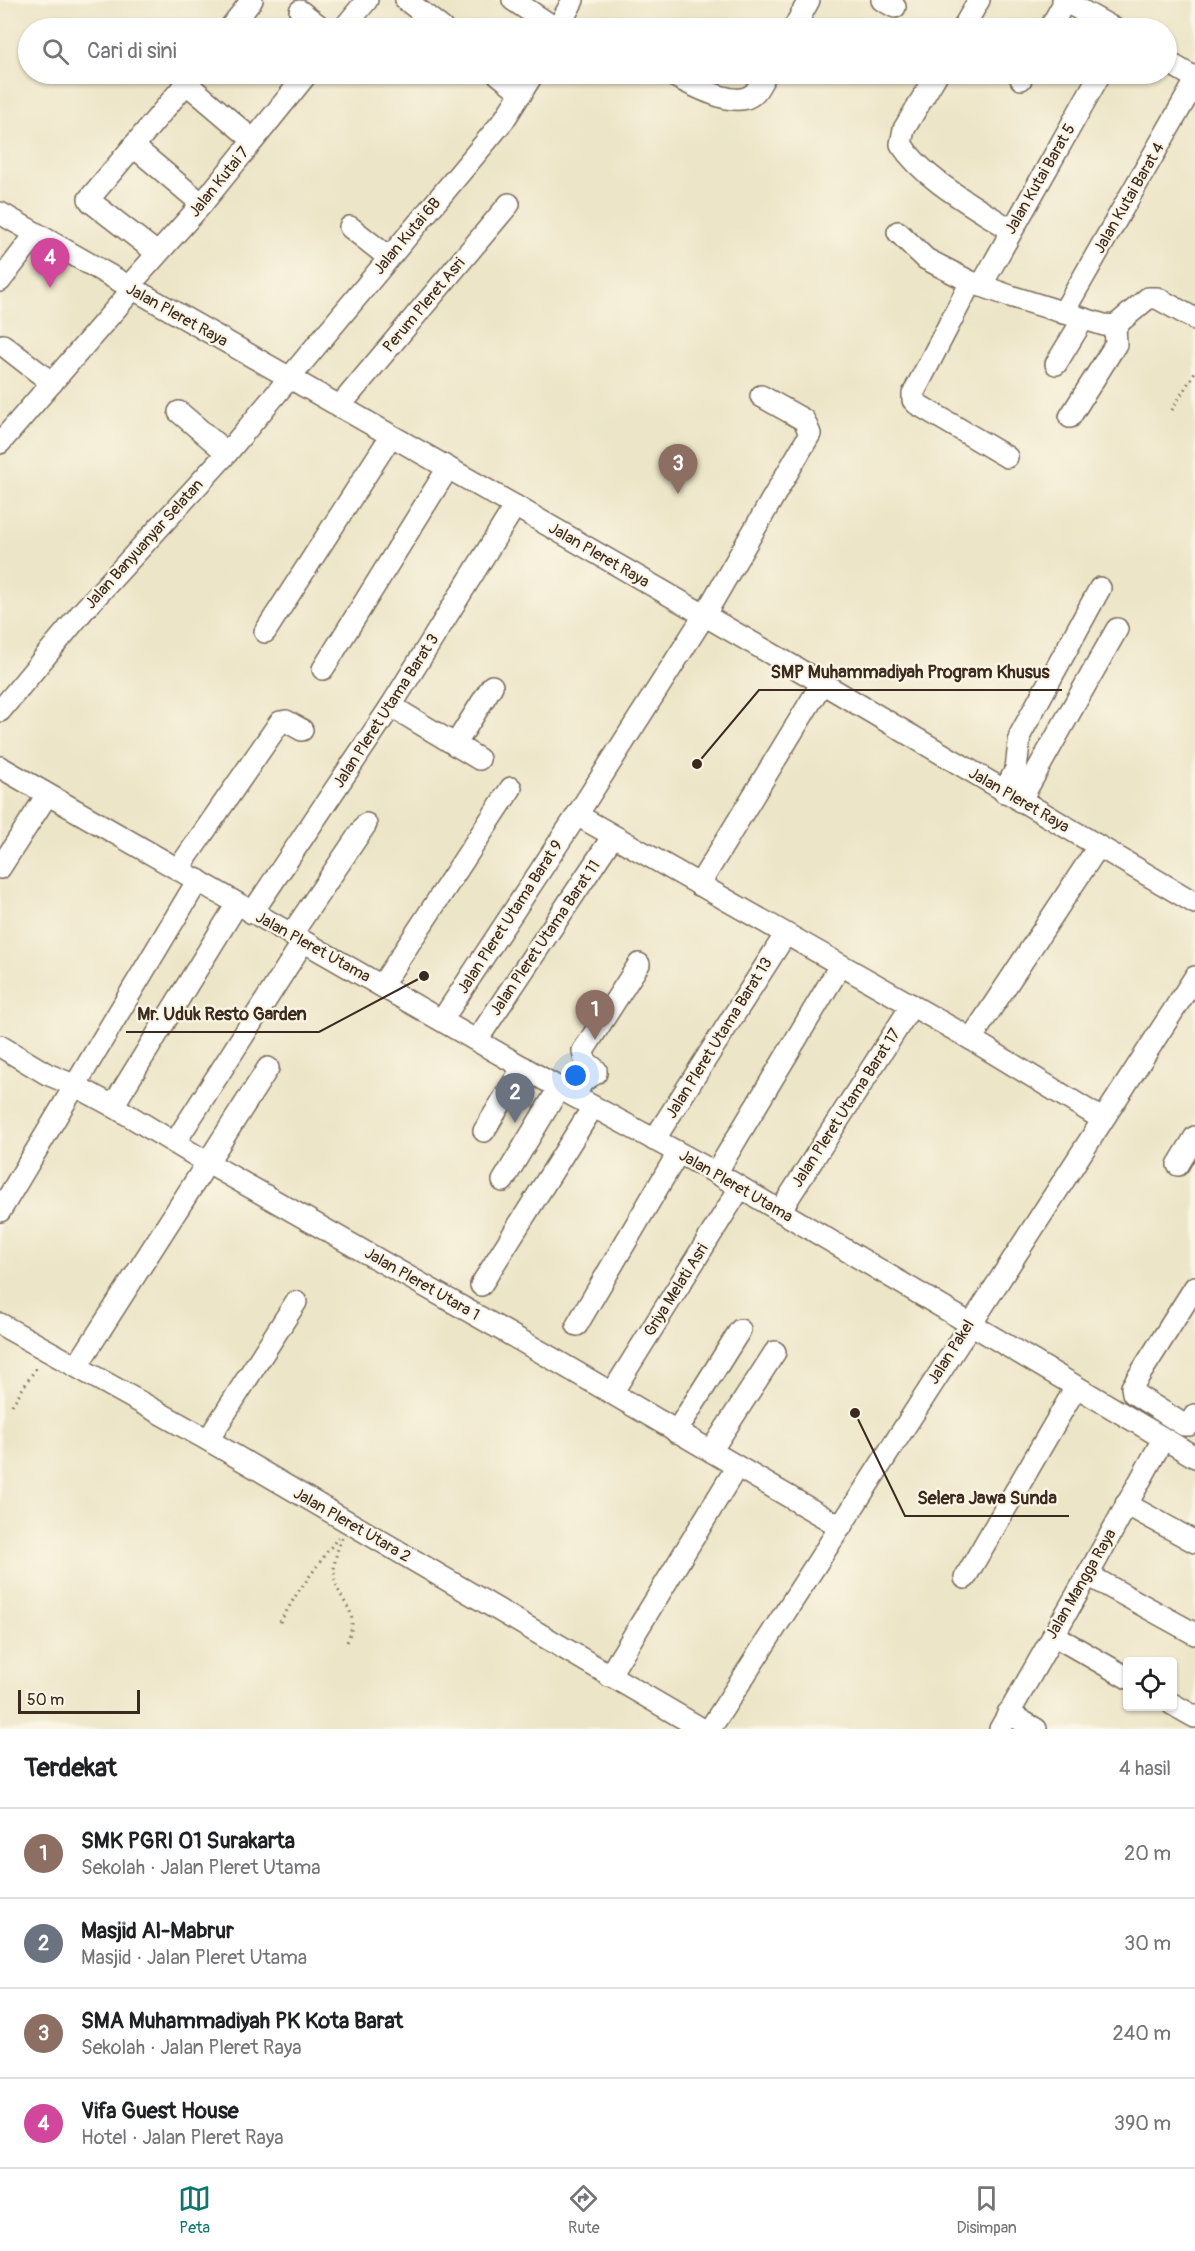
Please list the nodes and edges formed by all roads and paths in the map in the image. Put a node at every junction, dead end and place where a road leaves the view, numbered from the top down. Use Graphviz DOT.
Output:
graph roads {
  1 [pos="252,0"];
  2 [pos="367,0"];
  3 [pos="513,0"];
  4 [pos="573,0"];
  5 [pos="809,0"];
  6 [pos="979,0"];
  7 [pos="1064,1"];
  8 [pos="417,3"];
  9 [pos="300,11"];
  10 [pos="239,18"];
  11 [pos="309,18"];
  12 [pos="352,18"];
  13 [pos="432,18"];
  14 [pos="541,18"];
  15 [pos="562,18"];
  16 [pos="799,18"];
  17 [pos="969,18"];
  18 [pos="1055,18"];
  19 [pos="1095,18"];
  20 [pos="1177,68"];
  21 [pos="1195,80"];
  22 [pos="185,84"];
  23 [pos="196,84"];
  24 [pos="294,84"];
  25 [pos="511,84"];
  26 [pos="527,84"];
  27 [pos="692,84"];
  28 [pos="760,84"];
  29 [pos="931,84"];
  30 [pos="1094,84"];
  31 [pos="522,93"];
  32 [pos="253,140"];
  33 [pos="133,146"];
  34 [pos="202,204"];
  35 [pos="508,204"];
  36 [pos="0,213"];
  37 [pos="350,227"];
  38 [pos="1011,230"];
  39 [pos="898,232"];
  40 [pos="36,234"];
  41 [pos="157,253"];
  42 [pos="388,257"];
  43 [pos="0,281"];
  44 [pos="976,284"];
  45 [pos="130,288"];
  46 [pos="1070,315"];
  47 [pos="1195,319"];
  48 [pos="1115,326"];
  49 [pos="3,345"];
  50 [pos="1056,364"];
  51 [pos="1195,372"];
  52 [pos="290,378"];
  53 [pos="52,383"];
  54 [pos="761,396"];
  55 [pos="339,407"];
  56 [pos="1172,410"];
  57 [pos="179,412"];
  58 [pos="1070,417"];
  59 [pos="391,436"];
  60 [pos="0,443"];
  61 [pos="227,453"];
  62 [pos="1007,457"];
  63 [pos="448,468"];
  64 [pos="515,506"];
  65 [pos="1100,588"];
  66 [pos="704,616"];
  67 [pos="1117,629"];
  68 [pos="265,632"];
  69 [pos="323,669"];
  70 [pos="822,683"];
  71 [pos="492,686"];
  72 [pos="391,706"];
  73 [pos="0,711"];
  74 [pos="302,730"];
  75 [pos="455,744"];
  76 [pos="479,759"];
  77 [pos="0,767"];
  78 [pos="511,788"];
  79 [pos="46,795"];
  80 [pos="1012,797"];
  81 [pos="577,815"];
  82 [pos="366,824"];
  83 [pos="613,837"];
  84 [pos="1098,847"];
  85 [pos="0,868"];
  86 [pos="179,868"];
  87 [pos="198,880"];
  88 [pos="699,885"];
  89 [pos="1195,903"];
  90 [pos="244,909"];
  91 [pos="784,935"];
  92 [pos="297,939"];
  93 [pos="639,964"];
  94 [pos="840,966"];
  95 [pos="1195,977"];
  96 [pos="382,985"];
  97 [pos="912,1005"];
  98 [pos="442,1020"];
  99 [pos="971,1039"];
  100 [pos="477,1040"];
  101 [pos="0,1046"];
  102 [pos="523,1067"];
  103 [pos="268,1068"];
  104 [pos="76,1086"];
  105 [pos="567,1092"];
  106 [pos="112,1106"];
  107 [pos="593,1107"];
  108 [pos="1102,1119"];
  109 [pos="484,1131"];
  110 [pos="181,1133"];
  111 [pos="1195,1137"];
  112 [pos="654,1140"];
  113 [pos="678,1153"];
  114 [pos="207,1163"];
  115 [pos="1178,1165"];
  116 [pos="716,1173"];
  117 [pos="503,1181"];
  118 [pos="740,1188"];
  119 [pos="0,1211"];
  120 [pos="780,1211"];
  121 [pos="481,1285"];
  122 [pos="1195,1287"];
  123 [pos="296,1302"];
  124 [pos="970,1323"];
  125 [pos="578,1324"];
  126 [pos="1,1327"];
  127 [pos="740,1330"];
  128 [pos="47,1351"];
  129 [pos="775,1352"];
  130 [pos="77,1366"];
  131 [pos="1076,1387"];
  132 [pos="612,1393"];
  133 [pos="12,1405"];
  134 [pos="1195,1415"];
  135 [pos="676,1432"];
  136 [pos="1163,1439"];
  137 [pos="208,1440"];
  138 [pos="711,1451"];
  139 [pos="1195,1457"];
  140 [pos="733,1473"];
  141 [pos="1126,1504"];
  142 [pos="349,1523"];
  143 [pos="841,1527"];
  144 [pos="1195,1542"];
  145 [pos="1088,1575"];
  146 [pos="965,1578"];
  147 [pos="280,1622"];
  148 [pos="1195,1634"];
  149 [pos="1053,1635"];
  150 [pos="347,1641"];
  151 [pos="1123,1675"];
  152 [pos="609,1676"];
  153 [pos="1177,1706"];
  154 [pos="1195,1717"];
  155 [pos="1004,1721"];
  156 [pos="702,1729"];
  157 [pos="710,1729"];
  158 [pos="1036,1729"];
  1 -- 10 [label="street"];
  2 -- 12 [label="street"];
  3 -- 14 [label="street"];
  4 -- 15 [label="street"];
  5 -- 16 [label="street"];
  6 -- 17 [label="street"];
  7 -- 18 [label="street"];
  7 -- 19 [label="street"];
  8 -- 13 [label="street"];
  9 -- 11 [label="street"];
  20 -- 21 [label="street"];
  21 -- 46 [label="street, Jalan Kutai Barat 4"];
  22 -- 33 [label="street"];
  23 -- 32 [label="street"];
  24 -- 32 [label="street, Jalan Kutai 7"];
  25 -- 31 [label="street"];
  26 -- 31 [label="street, Jalan Kutai 6B"];
  27 -- 28 [label="street"];
  29 -- 38 [label="street"];
  30 -- 38 [label="street, Jalan Kutai Barat 5"];
  31 -- 42 [label="street, Jalan Kutai 6B"];
  32 -- 34 [label="street, Jalan Kutai 7"];
  33 -- 34 [label="street"];
  33 -- 41 [label="street"];
  34 -- 41 [label="street, Jalan Kutai 7"];
  35 -- 55 [label="street, Perum Pleret Asri"];
  36 -- 40 [label="street, Jalan Pleret Raya"];
  37 -- 42 [label="street"];
  38 -- 44 [label="street, Jalan Kutai Barat 5"];
  39 -- 44 [label="street"];
  40 -- 43 [label="street"];
  40 -- 45 [label="street, Jalan Pleret Raya"];
  41 -- 45 [label="street, Jalan Kutai 7"];
  42 -- 52 [label="street, Jalan Kutai 6B"];
  44 -- 46 [label="street"];
  44 -- 62 [label="street, Jalan Kutai Barat 5"];
  45 -- 52 [label="street, Jalan Pleret Raya"];
  45 -- 53 [label="street, Jalan Kutai 7"];
  46 -- 48 [label="street"];
  46 -- 50 [label="street, Jalan Kutai Barat 4"];
  47 -- 48 [label="street"];
  48 -- 58 [label="street"];
  49 -- 53 [label="street"];
  51 -- 56 [label="path"];
  52 -- 55 [label="street, Jalan Pleret Raya"];
  52 -- 61 [label="street, Jalan Banyuanyar Selatan"];
  53 -- 60 [label="street, Jalan Kutai 7"];
  54 -- 66 [label="street, Jalan Pleret Utama Barat 9"];
  55 -- 59 [label="street, Jalan Pleret Raya"];
  57 -- 61 [label="street"];
  59 -- 63 [label="street, Jalan Pleret Raya"];
  59 -- 68 [label="street"];
  61 -- 73 [label="street, Jalan Banyuanyar Selatan"];
  63 -- 64 [label="street, Jalan Pleret Raya"];
  63 -- 69 [label="street"];
  64 -- 66 [label="street, Jalan Pleret Raya"];
  64 -- 72 [label="street, Jalan Pleret Utama Barat 3"];
  65 -- 80 [label="street"];
  66 -- 70 [label="street, Jalan Pleret Raya"];
  66 -- 81 [label="street, Jalan Pleret Utama Barat 9"];
  67 -- 80 [label="street"];
  70 -- 80 [label="street, Jalan Pleret Raya"];
  70 -- 88 [label="street"];
  71 -- 75 [label="street"];
  72 -- 75 [label="street"];
  72 -- 90 [label="street, Jalan Pleret Utama Barat 3"];
  74 -- 86 [label="street"];
  75 -- 76 [label="street"];
  77 -- 79 [label="street, Jalan Pleret Utama"];
  78 -- 96 [label="street"];
  79 -- 85 [label="street"];
  79 -- 86 [label="street, Jalan Pleret Utama"];
  80 -- 84 [label="street, Jalan Pleret Raya"];
  81 -- 83 [label="street"];
  81 -- 98 [label="street, Jalan Pleret Utama Barat 9"];
  82 -- 92 [label="street"];
  83 -- 88 [label="street"];
  83 -- 100 [label="street, Jalan Pleret Utama Barat 11"];
  84 -- 89 [label="street, Jalan Pleret Raya"];
  84 -- 99 [label="street"];
  86 -- 87 [label="street, Jalan Pleret Utama"];
  87 -- 90 [label="street, Jalan Pleret Utama"];
  87 -- 104 [label="street"];
  88 -- 91 [label="street"];
  90 -- 92 [label="street, Jalan Pleret Utama"];
  90 -- 106 [label="street, Jalan Pleret Utama Barat 3"];
  91 -- 94 [label="street"];
  91 -- 112 [label="street, Jalan Pleret Utama Barat 13"];
  92 -- 96 [label="street, Jalan Pleret Utama"];
  92 -- 110 [label="street"];
  93 -- 105 [label="street"];
  94 -- 97 [label="street"];
  94 -- 116 [label="street"];
  95 -- 108 [label="street, Jalan Pakel"];
  96 -- 98 [label="street, Jalan Pleret Utama"];
  97 -- 99 [label="street"];
  97 -- 120 [label="street, Jalan Pleret Utama Barat 17"];
  98 -- 100 [label="street, Jalan Pleret Utama"];
  99 -- 108 [label="street"];
  100 -- 102 [label="street, Jalan Pleret Utama"];
  101 -- 104 [label="street, Jalan Pleret Utara 1"];
  102 -- 105 [label="street, Jalan Pleret Utama"];
  102 -- 109 [label="street"];
  103 -- 114 [label="street"];
  104 -- 106 [label="street, Jalan Pleret Utara 1"];
  104 -- 119 [label="street"];
  105 -- 107 [label="street, Jalan Pleret Utama"];
  105 -- 117 [label="street"];
  106 -- 114 [label="street, Jalan Pleret Utara 1"];
  107 -- 112 [label="street, Jalan Pleret Utama"];
  107 -- 121 [label="street"];
  108 -- 124 [label="street, Jalan Pakel"];
  111 -- 115 [label="street"];
  112 -- 113 [label="street, Jalan Pleret Utama"];
  113 -- 116 [label="street, Jalan Pleret Utama"];
  113 -- 125 [label="street"];
  114 -- 130 [label="street"];
  114 -- 132 [label="street, Jalan Pleret Utara 1"];
  116 -- 118 [label="street, Jalan Pleret Utama"];
  118 -- 120 [label="street, Jalan Pleret Utama"];
  118 -- 132 [label="street, Griya Melati Asri"];
  120 -- 124 [label="street, Jalan Pleret Utama"];
  122 -- 134 [label="street"];
  123 -- 137 [label="street"];
  124 -- 131 [label="street, Jalan Pleret Utama"];
  124 -- 143 [label="street, Jalan Pakel"];
  126 -- 128 [label="street, Jalan Pleret Utara 2"];
  127 -- 135 [label="street"];
  128 -- 130 [label="street, Jalan Pleret Utara 2"];
  128 -- 133 [label="path"];
  129 -- 138 [label="street"];
  130 -- 137 [label="street, Jalan Pleret Utara 2"];
  131 -- 136 [label="street, Jalan Pleret Utama"];
  131 -- 146 [label="street"];
  132 -- 135 [label="street, Jalan Pleret Utara 1"];
  135 -- 138 [label="street, Jalan Pleret Utara 1"];
  136 -- 139 [label="street, Jalan Pleret Utama"];
  136 -- 141 [label="street, Jalan Mangga Raya"];
  137 -- 142 [label="street, Jalan Pleret Utara 2"];
  138 -- 143 [label="street, Jalan Pleret Utara 1"];
  140 -- 152 [label="street"];
  141 -- 144 [label="street"];
  141 -- 145 [label="street, Jalan Mangga Raya"];
  142 -- 147 [label="path"];
  142 -- 150 [label="path"];
  142 -- 152 [label="street, Jalan Pleret Utara 2"];
  143 -- 157 [label="street, Jalan Pakel"];
  145 -- 148 [label="street"];
  145 -- 149 [label="street, Jalan Mangga Raya"];
  149 -- 151 [label="street"];
  149 -- 155 [label="street, Jalan Mangga Raya"];
  152 -- 156 [label="street, Jalan Pleret Utara 2"];
  153 -- 154 [label="street"];
  155 -- 158 [label="street"];
}
